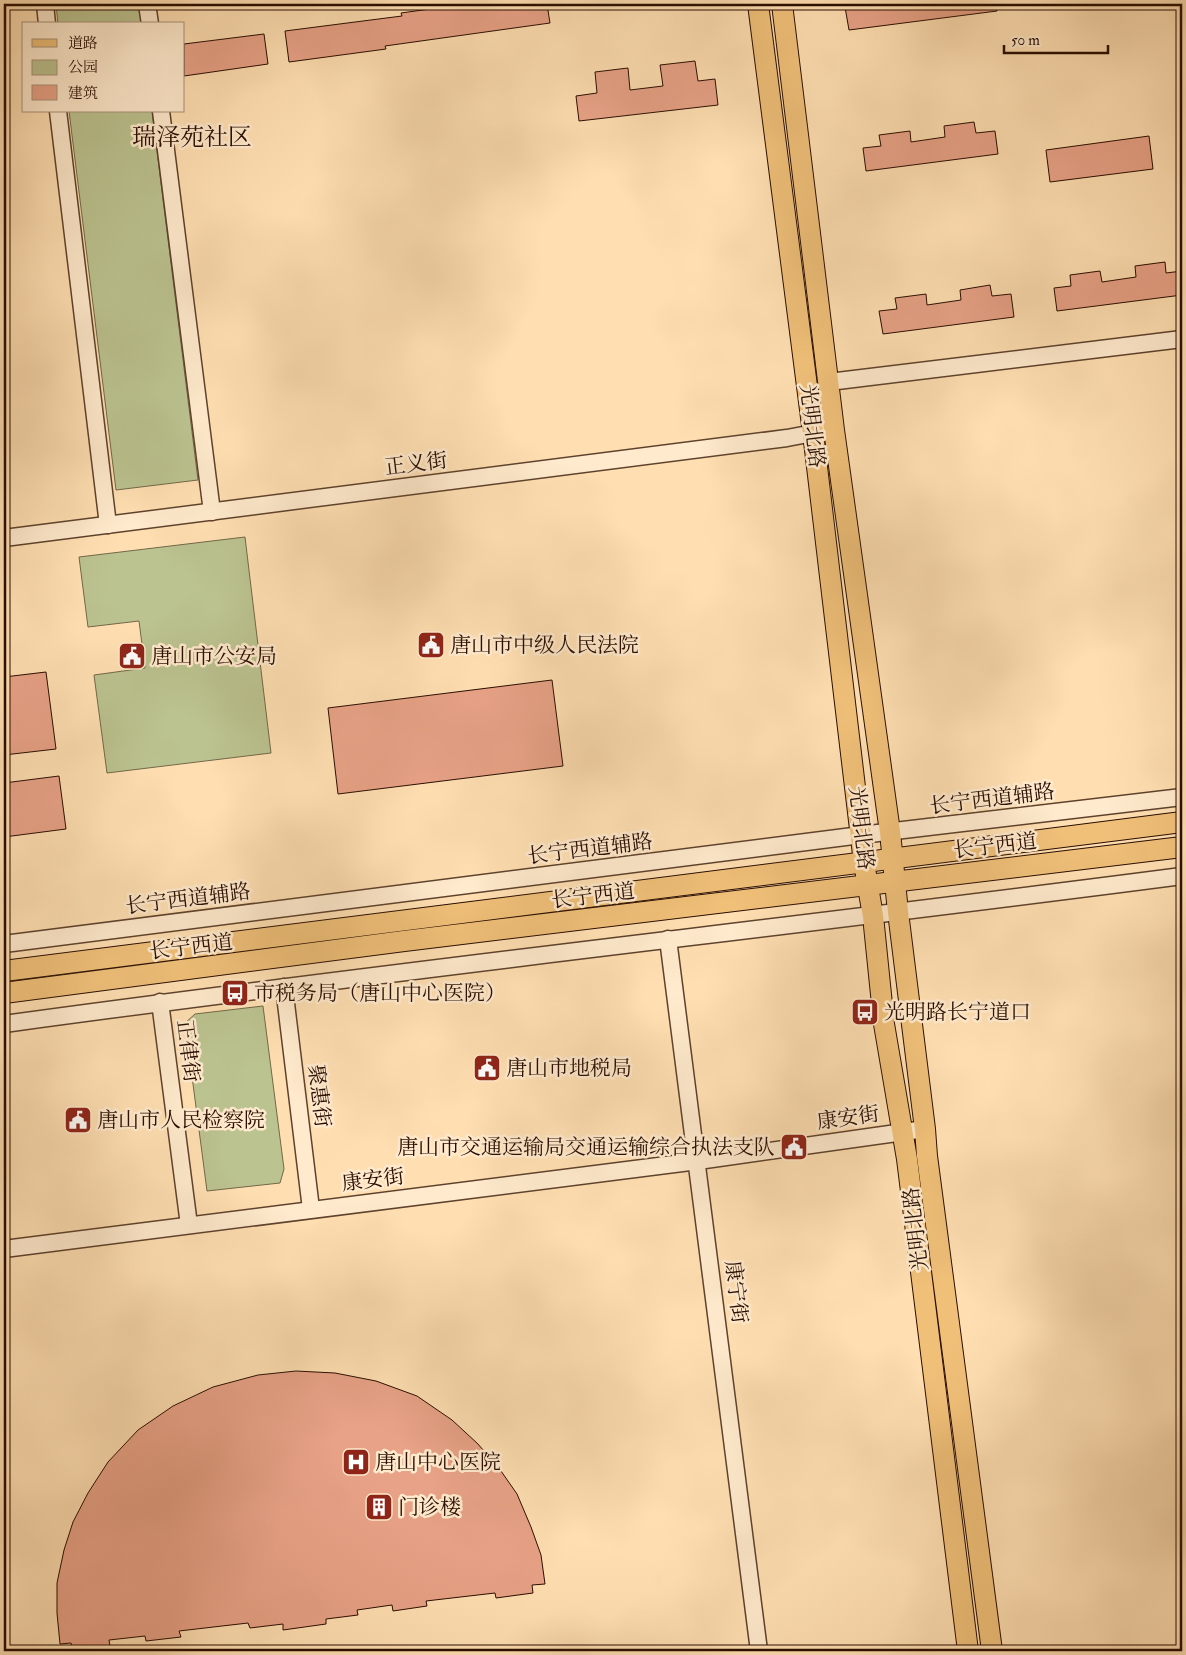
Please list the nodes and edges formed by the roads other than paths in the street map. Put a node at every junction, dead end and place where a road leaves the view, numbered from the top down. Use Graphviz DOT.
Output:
graph roads {
  1 [pos="45,4"];
  2 [pos="147,4"];
  3 [pos="758,4"];
  4 [pos="782,4"];
  5 [pos="47,22"];
  6 [pos="150,22"];
  7 [pos="58,112"];
  8 [pos="161,112"];
  9 [pos="1182,339"];
  10 [pos="829,382"];
  11 [pos="834,430"];
  12 [pos="813,433"];
  13 [pos="212,512"];
  14 [pos="108,525"];
  15 [pos="4,538"];
  16 [pos="1182,797"];
  17 [pos="1182,822"];
  18 [pos="890,832"];
  19 [pos="861,835"];
  20 [pos="1182,847"];
  21 [pos="893,859"];
  22 [pos="864,863"];
  23 [pos="1182,876"];
  24 [pos="895,882"];
  25 [pos="868,885"];
  26 [pos="898,912"];
  27 [pos="873,916"];
  28 [pos="668,939"];
  29 [pos="4,944"];
  30 [pos="4,971"];
  31 [pos="284,987"];
  32 [pos="4,993"];
  33 [pos="160,1002"];
  34 [pos="4,1024"];
  35 [pos="925,1129"];
  36 [pos="902,1132"];
  37 [pos="698,1160"];
  38 [pos="311,1209"];
  39 [pos="189,1225"];
  40 [pos="4,1249"];
  41 [pos="759,1651"];
  42 [pos="968,1651"];
  43 [pos="992,1651"];
  1 -- 5 [label="street"];
  2 -- 6 [label="street"];
  3 -- 12 [label="main road, 光明北路"];
  4 -- 10 [label="main road, 光明北路"];
  7 -- 14 [label="street"];
  8 -- 13 [label="street"];
  9 -- 10 [label="street"];
  10 -- 11 [label="main road, 光明北路"];
  11 -- 12 [label="street, 正义街"];
  11 -- 18 [label="main road, 光明北路"];
  12 -- 13 [label="street, 正义街"];
  12 -- 19 [label="main road, 光明北路"];
  13 -- 14 [label="street, 正义街"];
  14 -- 15 [label="street, 正义街"];
  16 -- 18 [label="street, 长宁西道辅路"];
  17 -- 21 [label="main road, 长宁西道"];
  18 -- 19 [label="street, 长宁西道辅路"];
  18 -- 21 [label="main road, 光明北路"];
  19 -- 22 [label="main road, 光明北路"];
  19 -- 29 [label="street, 长宁西道辅路"];
  20 -- 24 [label="main road, 长宁西道"];
  21 -- 22 [label="main road, 长宁西道"];
  21 -- 24 [label="main road, 光明北路"];
  22 -- 25 [label="main road, 光明北路"];
  22 -- 30 [label="main road, 长宁西道"];
  23 -- 26 [label="street"];
  24 -- 25 [label="main road, 长宁西道"];
  24 -- 26 [label="main road, 光明北路"];
  25 -- 27 [label="main road, 光明北路"];
  25 -- 32 [label="main road, 长宁西道"];
  26 -- 27 [label="street"];
  26 -- 35 [label="main road, 光明北路"];
  27 -- 28 [label="street"];
  27 -- 36 [label="main road, 光明北路"];
  28 -- 31 [label="street"];
  28 -- 37 [label="street, 康宁街"];
  31 -- 33 [label="street"];
  31 -- 38 [label="street, 聚惠街"];
  33 -- 34 [label="street"];
  33 -- 39 [label="street, 正律街"];
  35 -- 36 [label="street, 康安街"];
  35 -- 43 [label="main road, 光明北路"];
  36 -- 37 [label="street, 康安街"];
  36 -- 42 [label="main road, 光明北路"];
  37 -- 38 [label="street, 康安街"];
  37 -- 41 [label="street, 康宁街"];
  38 -- 39 [label="street, 康安街"];
  39 -- 40 [label="street, 康安街"];
}
